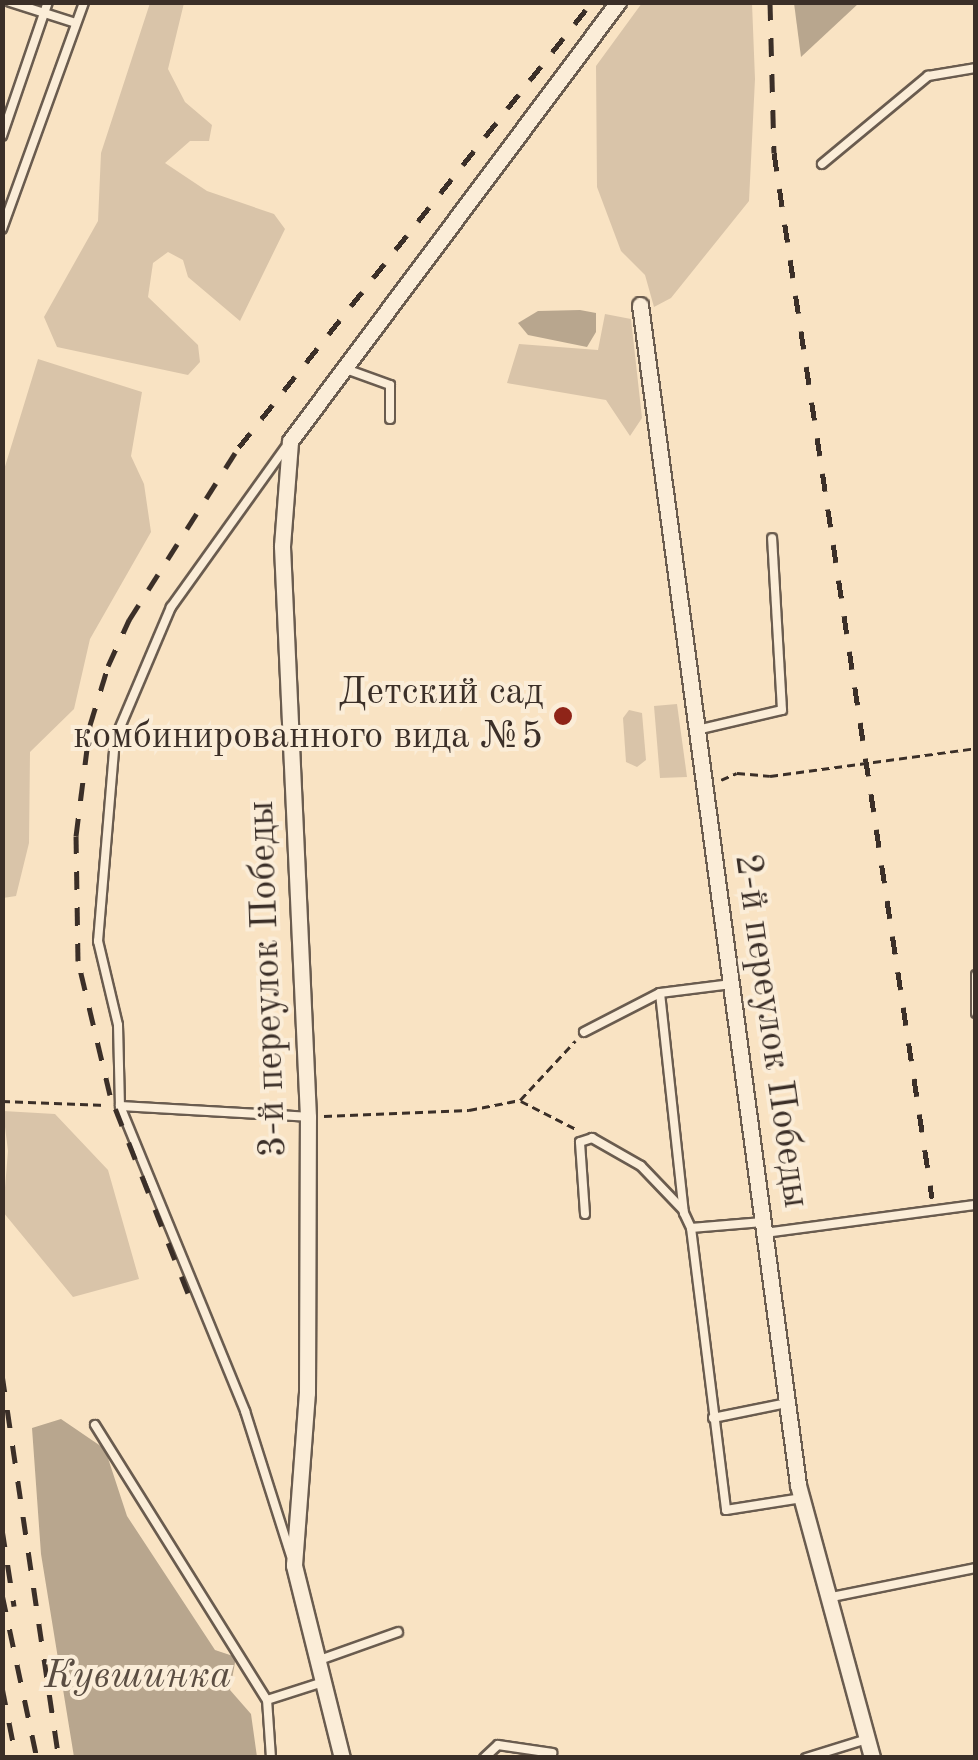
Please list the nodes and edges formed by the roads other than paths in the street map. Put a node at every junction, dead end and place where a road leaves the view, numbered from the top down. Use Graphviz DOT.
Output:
graph roads {
  1 [pos="10,2"];
  2 [pos="48,2"];
  3 [pos="84,2"];
  4 [pos="618,2"];
  5 [pos="44,13"];
  6 [pos="76,24"];
  7 [pos="976,68"];
  8 [pos="2,136"];
  9 [pos="822,164"];
  10 [pos="2,228"];
  11 [pos="640,305"];
  12 [pos="343,368"];
  13 [pos="390,420"];
  14 [pos="290,441"];
  15 [pos="772,538"];
  16 [pos="697,730"];
  17 [pos="976,974"];
  18 [pos="731,984"];
  19 [pos="660,993"];
  20 [pos="976,1013"];
  21 [pos="584,1032"];
  22 [pos="120,1106"];
  23 [pos="308,1116"];
  24 [pos="976,1205"];
  25 [pos="683,1210"];
  26 [pos="585,1214"];
  27 [pos="691,1228"];
  28 [pos="764,1228"];
  29 [pos="788,1403"];
  30 [pos="713,1418"];
  31 [pos="95,1425"];
  32 [pos="802,1498"];
  33 [pos="294,1565"];
  34 [pos="976,1568"];
  35 [pos="827,1598"];
  36 [pos="398,1632"];
  37 [pos="318,1661"];
  38 [pos="323,1682"];
  39 [pos="267,1700"];
  40 [pos="867,1740"];
  41 [pos="552,1753"];
  42 [pos="271,1758"];
  43 [pos="342,1758"];
  44 [pos="484,1758"];
  45 [pos="806,1758"];
  46 [pos="872,1758"];
  1 -- 5 [label="lane"];
  2 -- 5 [label="lane"];
  3 -- 6 [label="lane"];
  4 -- 12 [label="street"];
  5 -- 6 [label="lane"];
  5 -- 8 [label="lane"];
  6 -- 10 [label="lane"];
  7 -- 9 [label="lane"];
  11 -- 16 [label="street, 2-й переулок Победы"];
  12 -- 13 [label="lane"];
  12 -- 14 [label="street"];
  14 -- 22 [label="lane"];
  14 -- 23 [label="street, 3-й переулок Победы"];
  15 -- 16 [label="lane"];
  16 -- 18 [label="street, 2-й переулок Победы"];
  17 -- 20 [label="lane"];
  18 -- 19 [label="lane"];
  18 -- 28 [label="street, 2-й переулок Победы"];
  19 -- 21 [label="lane"];
  19 -- 25 [label="lane"];
  22 -- 23 [label="lane"];
  22 -- 33 [label="lane"];
  23 -- 33 [label="street, 3-й переулок Победы"];
  24 -- 28 [label="lane"];
  25 -- 26 [label="lane"];
  25 -- 27 [label="lane"];
  27 -- 28 [label="lane"];
  27 -- 30 [label="lane"];
  28 -- 29 [label="street, 2-й переулок Победы"];
  29 -- 30 [label="lane"];
  29 -- 32 [label="street, 2-й переулок Победы"];
  30 -- 32 [label="lane"];
  31 -- 39 [label="lane"];
  32 -- 35 [label="street, 2-й переулок Победы"];
  33 -- 37 [label="street, 3-й переулок Победы"];
  34 -- 35 [label="lane"];
  35 -- 40 [label="street, 2-й переулок Победы"];
  36 -- 37 [label="lane"];
  37 -- 38 [label="street, 3-й переулок Победы"];
  38 -- 39 [label="lane"];
  38 -- 43 [label="street, 3-й переулок Победы"];
  39 -- 42 [label="lane"];
  40 -- 45 [label="lane"];
  40 -- 46 [label="street, 2-й переулок Победы"];
  41 -- 44 [label="lane"];
}
